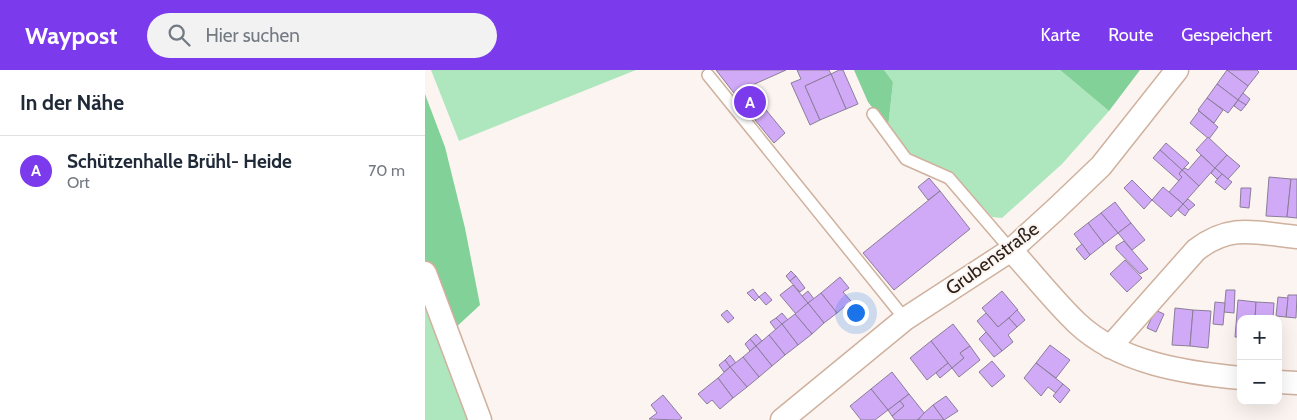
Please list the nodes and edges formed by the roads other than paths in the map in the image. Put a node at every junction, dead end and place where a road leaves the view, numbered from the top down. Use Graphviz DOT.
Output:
graph roads {
  1 [pos="1177,70"];
  2 [pos="708,75"];
  3 [pos="873,114"];
  4 [pos="1297,236"];
  5 [pos="1011,250"];
  6 [pos="425,273"];
  7 [pos="905,319"];
  8 [pos="1110,347"];
  9 [pos="1237,378"];
  10 [pos="1282,382"];
  11 [pos="1297,384"];
  12 [pos="480,420"];
  13 [pos="782,420"];
  1 -- 5 [label="street, Grubenstraße"];
  2 -- 7 [label="lane"];
  3 -- 5 [label="lane"];
  4 -- 8 [label="street"];
  5 -- 7 [label="street, Grubenstraße"];
  5 -- 8 [label="street"];
  6 -- 12 [label="street"];
  7 -- 13 [label="street, Grubenstraße"];
  8 -- 9 [label="street"];
  10 -- 11 [label="street"];
}
